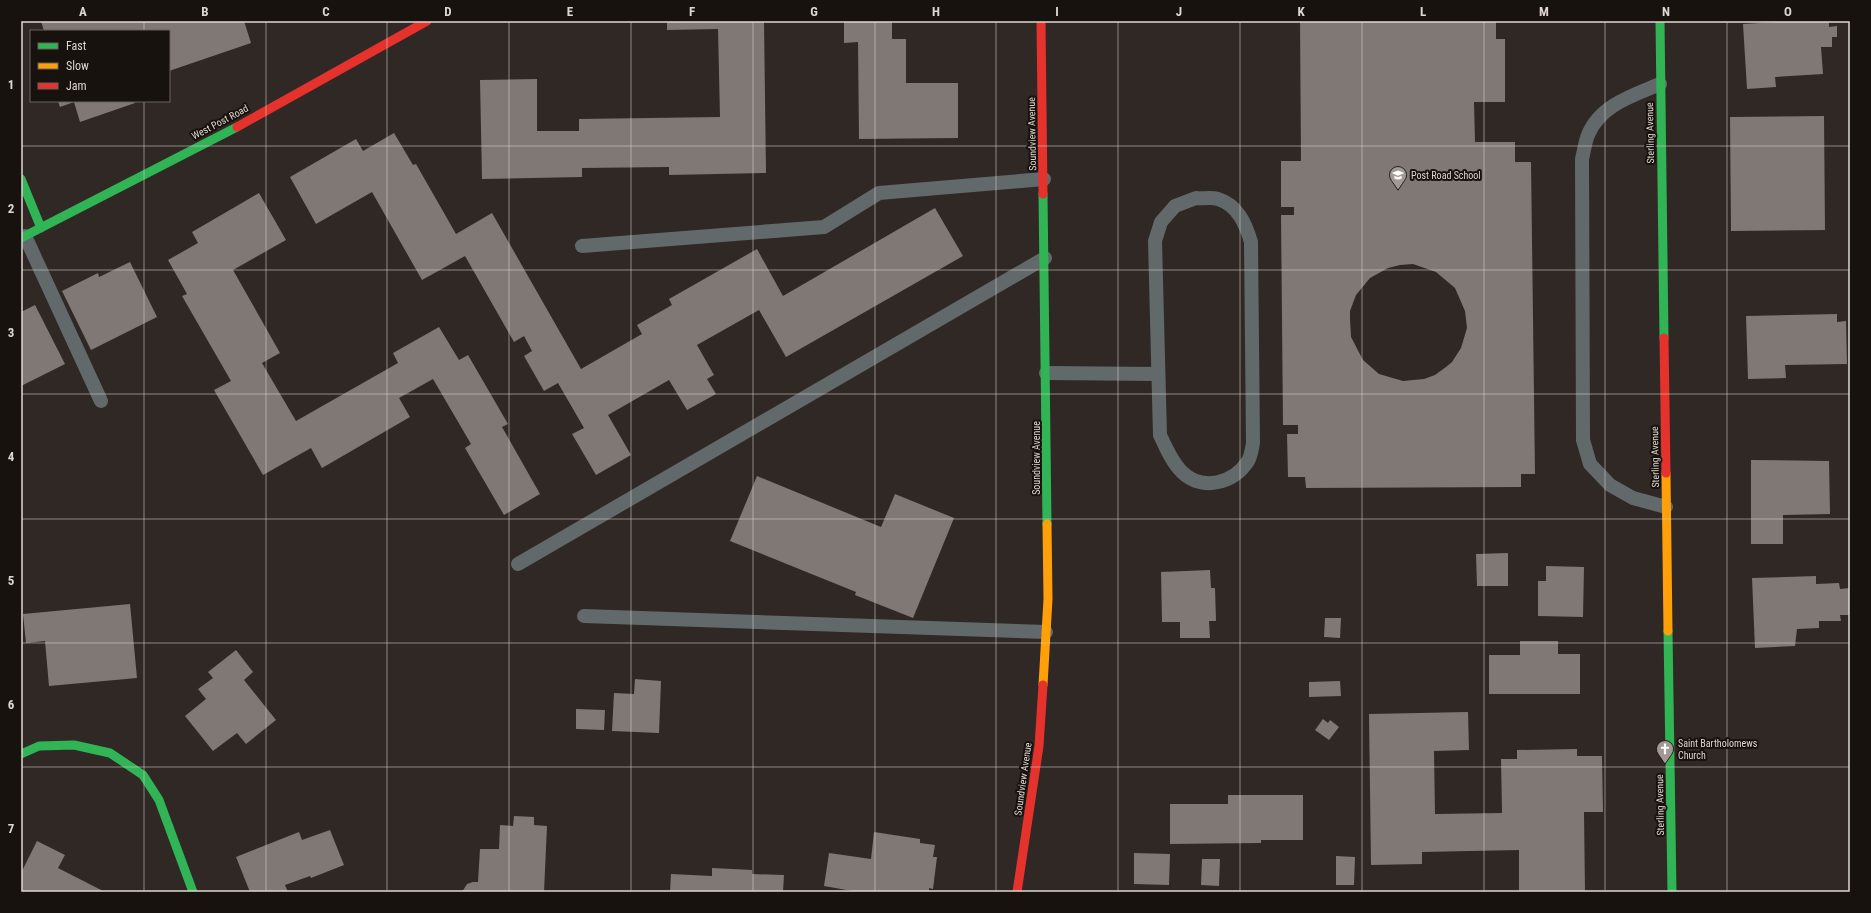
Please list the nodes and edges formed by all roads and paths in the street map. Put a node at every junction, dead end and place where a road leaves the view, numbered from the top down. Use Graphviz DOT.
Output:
graph roads {
  1 [pos="427,21"];
  2 [pos="1041,21"];
  3 [pos="1660,21"];
  4 [pos="1660,84"];
  5 [pos="21,180"];
  6 [pos="1044,180"];
  7 [pos="41,228"];
  8 [pos="23,237"];
  9 [pos="582,246"];
  10 [pos="1045,258"];
  11 [pos="1046,373"];
  12 [pos="1158,374"];
  13 [pos="101,401"];
  14 [pos="1666,507"];
  15 [pos="518,564"];
  16 [pos="584,616"];
  17 [pos="1046,632"];
  18 [pos="21,754"];
  19 [pos="193,892"];
  20 [pos="1017,892"];
  21 [pos="1672,892"];
  1 -- 7 [label="street, West Post Road"];
  2 -- 6 [label="street, Soundview Avenue"];
  3 -- 4 [label="street, Sterling Avenue"];
  4 -- 14 [label="street, Sterling Avenue"];
  4 -- 14 [label="lane"];
  5 -- 7 [label="street"];
  6 -- 9 [label="lane"];
  6 -- 10 [label="street, Soundview Avenue"];
  7 -- 8 [label="street, West Post Road"];
  8 -- 13 [label="lane"];
  10 -- 11 [label="street, Soundview Avenue"];
  10 -- 15 [label="lane"];
  11 -- 12 [label="lane"];
  11 -- 17 [label="street, Soundview Avenue"];
  12 -- 12 [label="lane"];
  14 -- 21 [label="street, Sterling Avenue"];
  16 -- 17 [label="lane"];
  17 -- 20 [label="street, Soundview Avenue"];
  18 -- 19 [label="street"];
}
